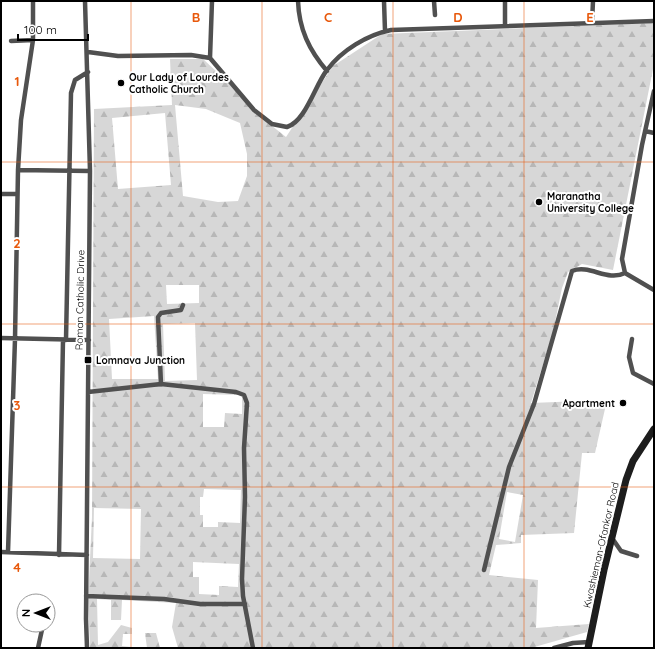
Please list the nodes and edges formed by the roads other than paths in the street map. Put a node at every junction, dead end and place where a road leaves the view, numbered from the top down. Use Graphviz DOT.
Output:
graph roads {
  1 [pos="33,1"];
  2 [pos="85,1"];
  3 [pos="212,1"];
  4 [pos="298,1"];
  5 [pos="384,1"];
  6 [pos="434,1"];
  7 [pos="505,1"];
  8 [pos="593,1"];
  9 [pos="435,15"];
  10 [pos="654,22"];
  11 [pos="592,23"];
  12 [pos="504,26"];
  13 [pos="385,31"];
  14 [pos="33,40"];
  15 [pos="11,41"];
  16 [pos="88,52"];
  17 [pos="210,58"];
  18 [pos="326,70"];
  19 [pos="88,72"];
  20 [pos="654,91"];
  21 [pos="645,131"];
  22 [pos="654,133"];
  23 [pos="18,170"];
  24 [pos="70,170"];
  25 [pos="90,171"];
  26 [pos="1,194"];
  27 [pos="17,194"];
  28 [pos="625,273"];
  29 [pos="654,290"];
  30 [pos="183,305"];
  31 [pos="1,338"];
  32 [pos="15,339"];
  33 [pos="632,339"];
  34 [pos="65,340"];
  35 [pos="89,340"];
  36 [pos="161,384"];
  37 [pos="654,384"];
  38 [pos="88,392"];
  39 [pos="654,429"];
  40 [pos="612,538"];
  41 [pos="1,552"];
  42 [pos="8,552"];
  43 [pos="59,555"];
  44 [pos="87,555"];
  45 [pos="637,556"];
  46 [pos="484,570"];
  47 [pos="86,596"];
  48 [pos="245,604"];
  49 [pos="41,633"];
  50 [pos="589,645"];
  51 [pos="38,648"];
  52 [pos="87,648"];
  53 [pos="253,648"];
  54 [pos="554,648"];
  1 -- 14 [label="street"];
  2 -- 16 [label="street, Roman Catholic Drive"];
  3 -- 17 [label="street"];
  4 -- 18 [label="street"];
  5 -- 13 [label="street"];
  6 -- 9 [label="street"];
  7 -- 12 [label="street"];
  8 -- 11 [label="street"];
  10 -- 11 [label="street"];
  11 -- 12 [label="street"];
  12 -- 13 [label="street"];
  13 -- 18 [label="street"];
  14 -- 15 [label="street"];
  14 -- 23 [label="street"];
  16 -- 17 [label="street"];
  16 -- 19 [label="street, Roman Catholic Drive"];
  17 -- 18 [label="street"];
  19 -- 24 [label="street"];
  19 -- 25 [label="street, Roman Catholic Drive"];
  20 -- 21 [label="street"];
  21 -- 22 [label="street"];
  21 -- 28 [label="street"];
  23 -- 24 [label="street"];
  23 -- 27 [label="street"];
  24 -- 25 [label="street"];
  24 -- 34 [label="street"];
  25 -- 35 [label="street, Roman Catholic Drive"];
  26 -- 27 [label="street"];
  27 -- 32 [label="street"];
  28 -- 29 [label="street"];
  28 -- 46 [label="street"];
  30 -- 36 [label="street"];
  31 -- 32 [label="street"];
  32 -- 34 [label="street"];
  32 -- 42 [label="street"];
  33 -- 37 [label="street"];
  34 -- 35 [label="street"];
  34 -- 43 [label="street"];
  35 -- 38 [label="street, Roman Catholic Drive"];
  36 -- 38 [label="street"];
  36 -- 48 [label="street"];
  38 -- 44 [label="street, Roman Catholic Drive"];
  39 -- 40 [label="main road, Kwashieman-Ofankor Road"];
  40 -- 45 [label="street"];
  40 -- 50 [label="main road, Kwashieman-Ofankor Road"];
  41 -- 42 [label="street"];
  42 -- 43 [label="street"];
  43 -- 44 [label="street"];
  44 -- 47 [label="street, Roman Catholic Drive"];
  47 -- 48 [label="street"];
  47 -- 52 [label="street, Roman Catholic Drive"];
  48 -- 53 [label="street"];
  49 -- 51 [label="street"];
  50 -- 54 [label="street"];
}
